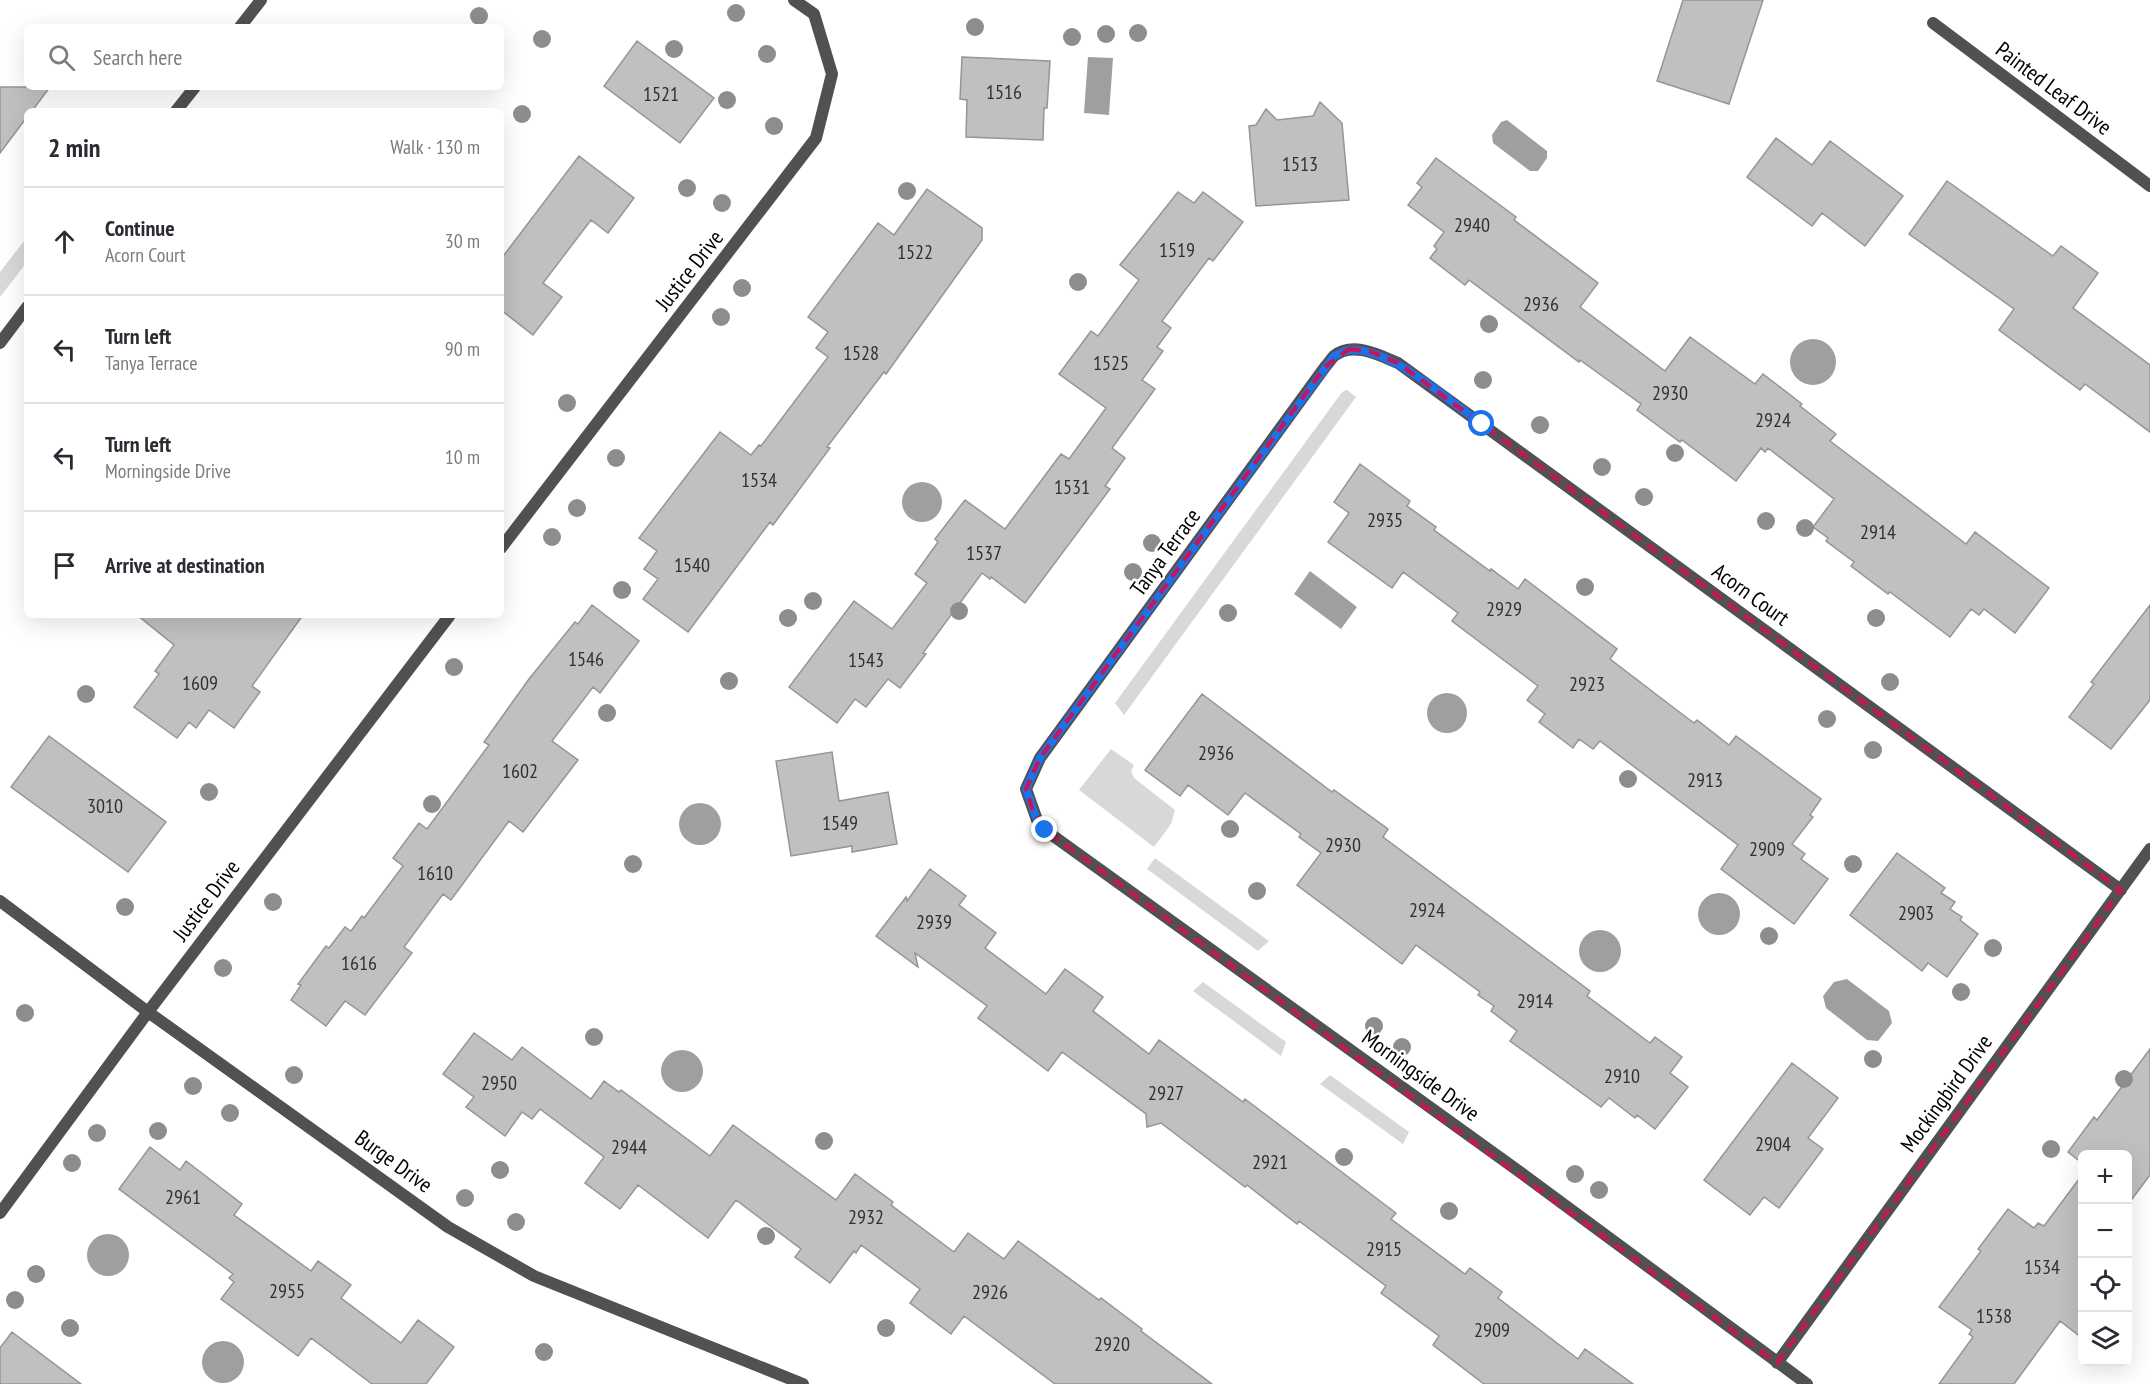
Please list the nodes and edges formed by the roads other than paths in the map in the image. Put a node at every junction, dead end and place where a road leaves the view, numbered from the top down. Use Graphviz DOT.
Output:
graph roads {
  1 [pos="261,0"];
  2 [pos="794,0"];
  3 [pos="1933,23"];
  4 [pos="242,24"];
  5 [pos="193,90"];
  6 [pos="178,108"];
  7 [pos="2150,186"];
  8 [pos="24,311"];
  9 [pos="0,343"];
  10 [pos="1349,349"];
  11 [pos="504,544"];
  12 [pos="448,618"];
  13 [pos="1026,789"];
  14 [pos="2150,849"];
  15 [pos="2121,890"];
  16 [pos="0,901"];
  17 [pos="148,1012"];
  18 [pos="0,1213"];
  19 [pos="1777,1363"];
  20 [pos="802,1384"];
  21 [pos="1807,1384"];
  1 -- 4 [label="street"];
  2 -- 11 [label="street, Justice Drive"];
  3 -- 7 [label="street, Painted Leaf Drive"];
  5 -- 6 [label="street"];
  8 -- 9 [label="street"];
  10 -- 13 [label="street, Tanya Terrace"];
  10 -- 15 [label="street, Acorn Court"];
  12 -- 17 [label="street, Justice Drive"];
  13 -- 19 [label="street, Morningside Drive"];
  14 -- 15 [label="street, Mockingbird Drive"];
  15 -- 19 [label="street, Mockingbird Drive"];
  16 -- 17 [label="street, Burge Drive"];
  17 -- 18 [label="street, Justice Drive"];
  17 -- 20 [label="street, Burge Drive"];
  19 -- 21 [label="street, Morningside Drive"];
}
